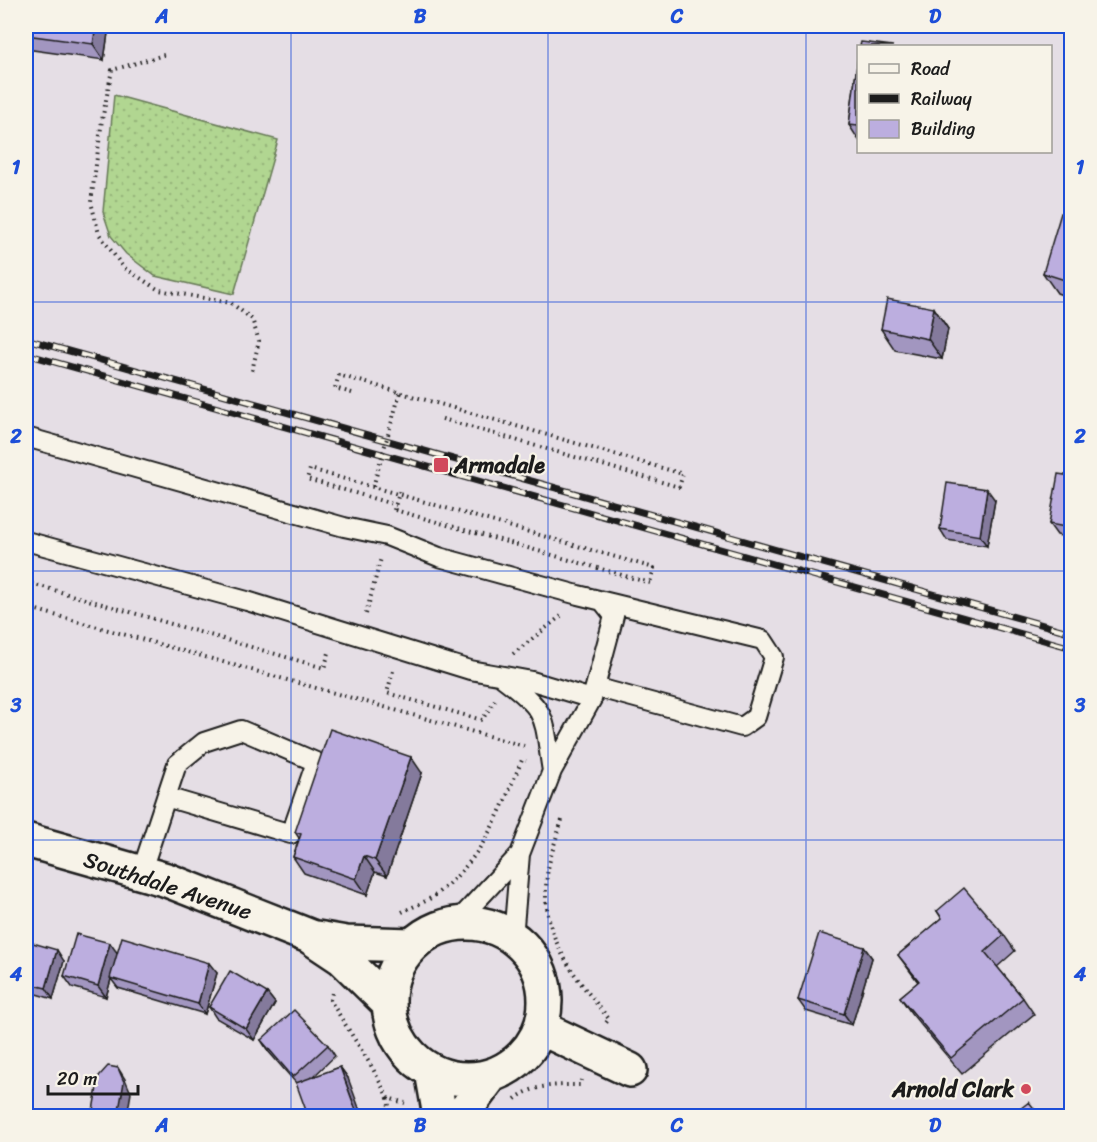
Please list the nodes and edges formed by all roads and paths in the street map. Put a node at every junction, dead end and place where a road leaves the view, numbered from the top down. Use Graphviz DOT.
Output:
graph roads {
  1 [pos="164,55"];
  2 [pos="251,375"];
  3 [pos="352,393"];
  4 [pos="400,393"];
  5 [pos="439,418"];
  6 [pos="26,437"];
  7 [pos="373,487"];
  8 [pos="387,536"];
  9 [pos="26,541"];
  10 [pos="591,566"];
  11 [pos="26,582"];
  12 [pos="578,595"];
  13 [pos="603,602"];
  14 [pos="26,607"];
  15 [pos="360,636"];
  16 [pos="384,667"];
  17 [pos="499,675"];
  18 [pos="593,693"];
  19 [pos="494,700"];
  20 [pos="503,700"];
  21 [pos="522,760"];
  22 [pos="552,771"];
  23 [pos="166,797"];
  24 [pos="563,817"];
  25 [pos="26,840"];
  26 [pos="520,854"];
  27 [pos="141,873"];
  28 [pos="399,914"];
  29 [pos="456,924"];
  30 [pos="309,936"];
  31 [pos="513,938"];
  32 [pos="412,945"];
  33 [pos="388,1003"];
  34 [pos="541,1029"];
  35 [pos="583,1048"];
  36 [pos="630,1070"];
  37 [pos="432,1071"];
  38 [pos="490,1077"];
  39 [pos="388,1098"];
  40 [pos="506,1106"];
  41 [pos="390,1116"];
  42 [pos="440,1116"];
  43 [pos="461,1116"];
  1 -- 2 [label="path"];
  3 -- 4 [label="path"];
  4 -- 5 [label="path"];
  4 -- 7 [label="path, bridge"];
  6 -- 8 [label="lane"];
  7 -- 10 [label="path, bridge"];
  7 -- 10 [label="path"];
  8 -- 12 [label="lane"];
  8 -- 15 [label="path"];
  9 -- 15 [label="lane"];
  10 -- 12 [label="path"];
  11 -- 15 [label="path"];
  12 -- 13 [label="lane"];
  12 -- 17 [label="path"];
  13 -- 18 [label="lane"];
  13 -- 18 [label="lane"];
  14 -- 21 [label="path"];
  15 -- 17 [label="lane"];
  16 -- 19 [label="path"];
  17 -- 18 [label="lane"];
  17 -- 19 [label="path"];
  17 -- 22 [label="lane"];
  18 -- 22 [label="lane"];
  19 -- 20 [label="path"];
  21 -- 22 [label="path"];
  21 -- 28 [label="path"];
  22 -- 26 [label="lane"];
  23 -- 23 [label="lane"];
  23 -- 27 [label="lane"];
  24 -- 35 [label="path"];
  25 -- 27 [label="street, Southdale Avenue"];
  26 -- 29 [label="lane"];
  26 -- 31 [label="lane"];
  27 -- 30 [label="street, Southdale Avenue"];
  29 -- 31 [label="street"];
  29 -- 32 [label="street"];
  30 -- 32 [label="street, Southdale Avenue"];
  30 -- 33 [label="street, Southdale Avenue"];
  31 -- 34 [label="street"];
  32 -- 33 [label="street"];
  33 -- 37 [label="street"];
  34 -- 35 [label="street"];
  34 -- 38 [label="street"];
  35 -- 36 [label="street"];
  35 -- 40 [label="path"];
  37 -- 38 [label="street"];
  37 -- 42 [label="street"];
  38 -- 43 [label="street"];
  39 -- 41 [label="path"];
}
